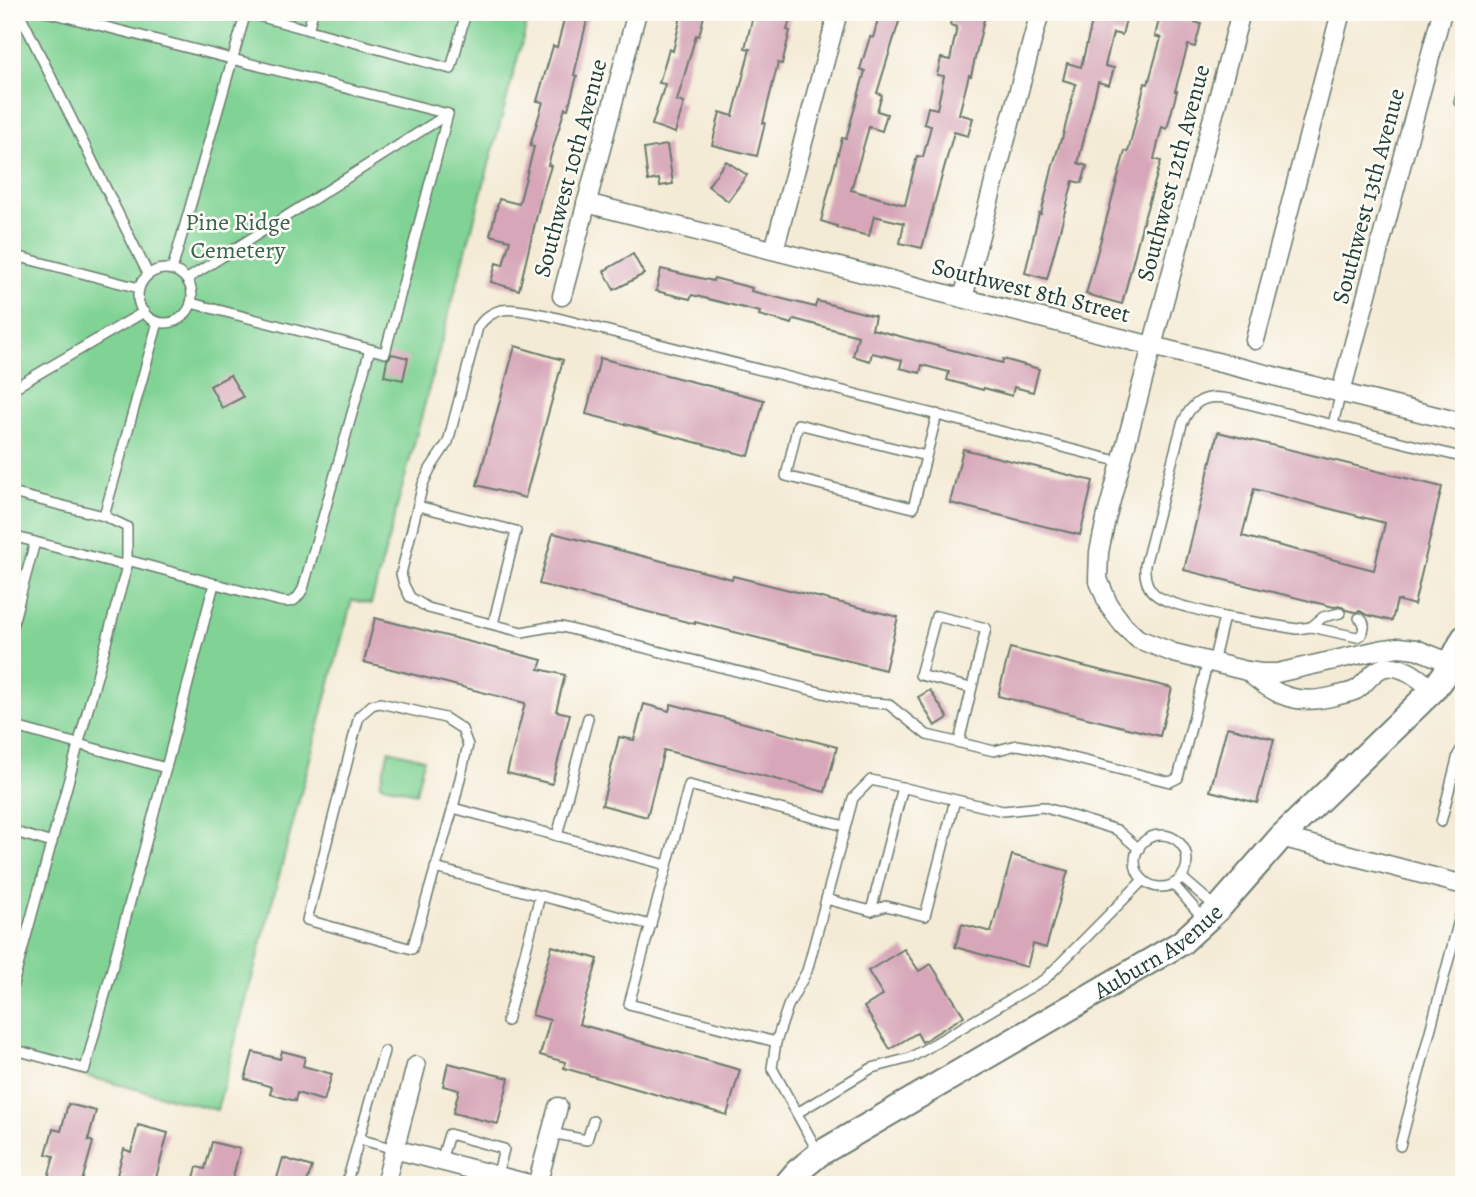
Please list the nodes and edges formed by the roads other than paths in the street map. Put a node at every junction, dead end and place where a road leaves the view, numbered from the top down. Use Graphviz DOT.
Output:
graph roads {
  1 [pos="19,12"];
  2 [pos="47,12"];
  3 [pos="245,12"];
  4 [pos="313,12"];
  5 [pos="467,12"];
  6 [pos="637,12"];
  7 [pos="838,12"];
  8 [pos="1040,12"];
  9 [pos="1241,12"];
  10 [pos="1341,12"];
  11 [pos="1442,12"];
  12 [pos="308,30"];
  13 [pos="233,59"];
  14 [pos="1464,84"];
  15 [pos="1459,102"];
  16 [pos="448,114"];
  17 [pos="586,203"];
  18 [pos="774,250"];
  19 [pos="12,255"];
  20 [pos="172,270"];
  21 [pos="148,274"];
  22 [pos="187,279"];
  23 [pos="139,288"];
  24 [pos="562,296"];
  25 [pos="963,298"];
  26 [pos="191,303"];
  27 [pos="144,312"];
  28 [pos="158,322"];
  29 [pos="1255,340"];
  30 [pos="1152,346"];
  31 [pos="370,349"];
  32 [pos="12,389"];
  33 [pos="1341,392"];
  34 [pos="937,414"];
  35 [pos="1464,423"];
  36 [pos="1333,424"];
  37 [pos="926,456"];
  38 [pos="1461,457"];
  39 [pos="1121,461"];
  40 [pos="12,493"];
  41 [pos="418,506"];
  42 [pos="104,516"];
  43 [pos="12,536"];
  44 [pos="36,542"];
  45 [pos="127,563"];
  46 [pos="214,584"];
  47 [pos="1340,613"];
  48 [pos="1224,617"];
  49 [pos="1359,618"];
  50 [pos="493,624"];
  51 [pos="12,627"];
  52 [pos="1311,627"];
  53 [pos="1464,638"];
  54 [pos="1211,662"];
  55 [pos="1451,663"];
  56 [pos="1247,671"];
  57 [pos="971,688"];
  58 [pos="1433,690"];
  59 [pos="588,718"];
  60 [pos="12,726"];
  61 [pos="959,742"];
  62 [pos="79,744"];
  63 [pos="1464,744"];
  64 [pos="1461,756"];
  65 [pos="166,768"];
  66 [pos="903,787"];
  67 [pos="955,800"];
  68 [pos="453,808"];
  69 [pos="1441,822"];
  70 [pos="845,826"];
  71 [pos="12,831"];
  72 [pos="557,836"];
  73 [pos="1281,837"];
  74 [pos="52,843"];
  75 [pos="1139,849"];
  76 [pos="667,865"];
  77 [pos="435,868"];
  78 [pos="1181,877"];
  79 [pos="1143,880"];
  80 [pos="1173,884"];
  81 [pos="1464,885"];
  82 [pos="540,896"];
  83 [pos="826,899"];
  84 [pos="1464,901"];
  85 [pos="871,911"];
  86 [pos="1212,915"];
  87 [pos="651,925"];
  88 [pos="12,988"];
  89 [pos="507,1021"];
  90 [pos="776,1042"];
  91 [pos="12,1049"];
  92 [pos="384,1051"];
  93 [pos="416,1066"];
  94 [pos="558,1107"];
  95 [pos="797,1113"];
  96 [pos="593,1121"];
  97 [pos="551,1133"];
  98 [pos="359,1139"];
  99 [pos="1400,1146"];
  100 [pos="394,1149"];
  101 [pos="819,1154"];
  102 [pos="441,1161"];
  103 [pos="496,1180"];
  104 [pos="346,1185"];
  105 [pos="385,1185"];
  106 [pos="535,1185"];
  107 [pos="786,1185"];
  1 -- 21 [label="lane"];
  2 -- 13 [label="lane"];
  3 -- 12 [label="lane"];
  3 -- 13 [label="lane"];
  4 -- 12 [label="lane"];
  5 -- 12 [label="lane"];
  6 -- 17 [label="street, Southwest 10th Avenue"];
  7 -- 18 [label="street"];
  8 -- 25 [label="street"];
  9 -- 30 [label="street, Southwest 12th Avenue"];
  10 -- 29 [label="street"];
  11 -- 33 [label="street, Southwest 13th Avenue"];
  13 -- 16 [label="lane"];
  13 -- 20 [label="lane"];
  14 -- 15 [label="lane"];
  16 -- 22 [label="lane"];
  16 -- 31 [label="lane"];
  17 -- 18 [label="street, Southwest 8th Street"];
  17 -- 24 [label="street, Southwest 10th Avenue"];
  18 -- 25 [label="street, Southwest 8th Street"];
  19 -- 23 [label="lane"];
  20 -- 21 [label="lane"];
  20 -- 22 [label="lane"];
  21 -- 23 [label="lane"];
  22 -- 26 [label="lane"];
  23 -- 27 [label="lane"];
  25 -- 30 [label="street, Southwest 8th Street"];
  26 -- 28 [label="lane"];
  26 -- 31 [label="lane"];
  27 -- 28 [label="lane"];
  27 -- 32 [label="lane"];
  28 -- 42 [label="lane"];
  30 -- 33 [label="street, Southwest 8th Street"];
  30 -- 39 [label="street, Southwest 12th Avenue"];
  31 -- 46 [label="lane"];
  33 -- 35 [label="street, Southwest 8th Street"];
  33 -- 36 [label="lane"];
  34 -- 37 [label="lane"];
  34 -- 39 [label="lane"];
  34 -- 41 [label="lane"];
  36 -- 38 [label="lane"];
  36 -- 48 [label="lane"];
  37 -- 37 [label="lane"];
  39 -- 54 [label="street, Southwest 12th Avenue"];
  40 -- 42 [label="lane"];
  41 -- 50 [label="lane"];
  41 -- 50 [label="lane"];
  42 -- 45 [label="lane"];
  43 -- 44 [label="lane"];
  44 -- 45 [label="lane"];
  44 -- 51 [label="lane"];
  45 -- 46 [label="lane"];
  45 -- 62 [label="lane"];
  46 -- 65 [label="lane"];
  47 -- 52 [label="lane"];
  48 -- 52 [label="lane"];
  48 -- 54 [label="lane"];
  49 -- 52 [label="lane"];
  50 -- 61 [label="lane"];
  53 -- 55 [label="street, Auburn Avenue"];
  54 -- 56 [label="street, Southwest 12th Avenue"];
  54 -- 61 [label="lane"];
  55 -- 56 [label="street"];
  55 -- 58 [label="street, Auburn Avenue"];
  56 -- 58 [label="street"];
  57 -- 57 [label="lane"];
  57 -- 61 [label="lane"];
  58 -- 73 [label="street, Auburn Avenue"];
  59 -- 72 [label="lane"];
  60 -- 62 [label="lane"];
  62 -- 65 [label="lane"];
  62 -- 74 [label="lane"];
  63 -- 64 [label="lane"];
  64 -- 69 [label="lane"];
  65 -- 91 [label="lane"];
  66 -- 67 [label="lane"];
  66 -- 70 [label="lane"];
  66 -- 85 [label="lane"];
  67 -- 75 [label="lane"];
  67 -- 85 [label="lane"];
  68 -- 72 [label="lane"];
  68 -- 77 [label="lane"];
  68 -- 77 [label="lane"];
  70 -- 76 [label="lane"];
  70 -- 83 [label="lane"];
  71 -- 74 [label="lane"];
  72 -- 76 [label="lane"];
  73 -- 81 [label="street"];
  73 -- 86 [label="street, Auburn Avenue"];
  74 -- 88 [label="lane"];
  75 -- 78 [label="lane"];
  75 -- 79 [label="lane"];
  76 -- 87 [label="lane"];
  77 -- 82 [label="lane"];
  78 -- 80 [label="lane"];
  78 -- 86 [label="lane"];
  79 -- 80 [label="lane"];
  79 -- 95 [label="lane"];
  80 -- 86 [label="lane"];
  82 -- 87 [label="lane"];
  82 -- 89 [label="lane"];
  83 -- 85 [label="lane"];
  83 -- 90 [label="lane"];
  84 -- 99 [label="lane"];
  86 -- 101 [label="street, Auburn Avenue"];
  87 -- 90 [label="lane"];
  90 -- 95 [label="lane"];
  92 -- 98 [label="lane"];
  93 -- 100 [label="street"];
  94 -- 97 [label="street"];
  95 -- 101 [label="lane"];
  96 -- 97 [label="lane"];
  97 -- 106 [label="street"];
  98 -- 100 [label="lane"];
  98 -- 104 [label="lane"];
  100 -- 102 [label="street"];
  100 -- 105 [label="street"];
  101 -- 107 [label="street, Auburn Avenue"];
  102 -- 103 [label="street"];
  102 -- 103 [label="lane"];
  103 -- 106 [label="street"];
}
